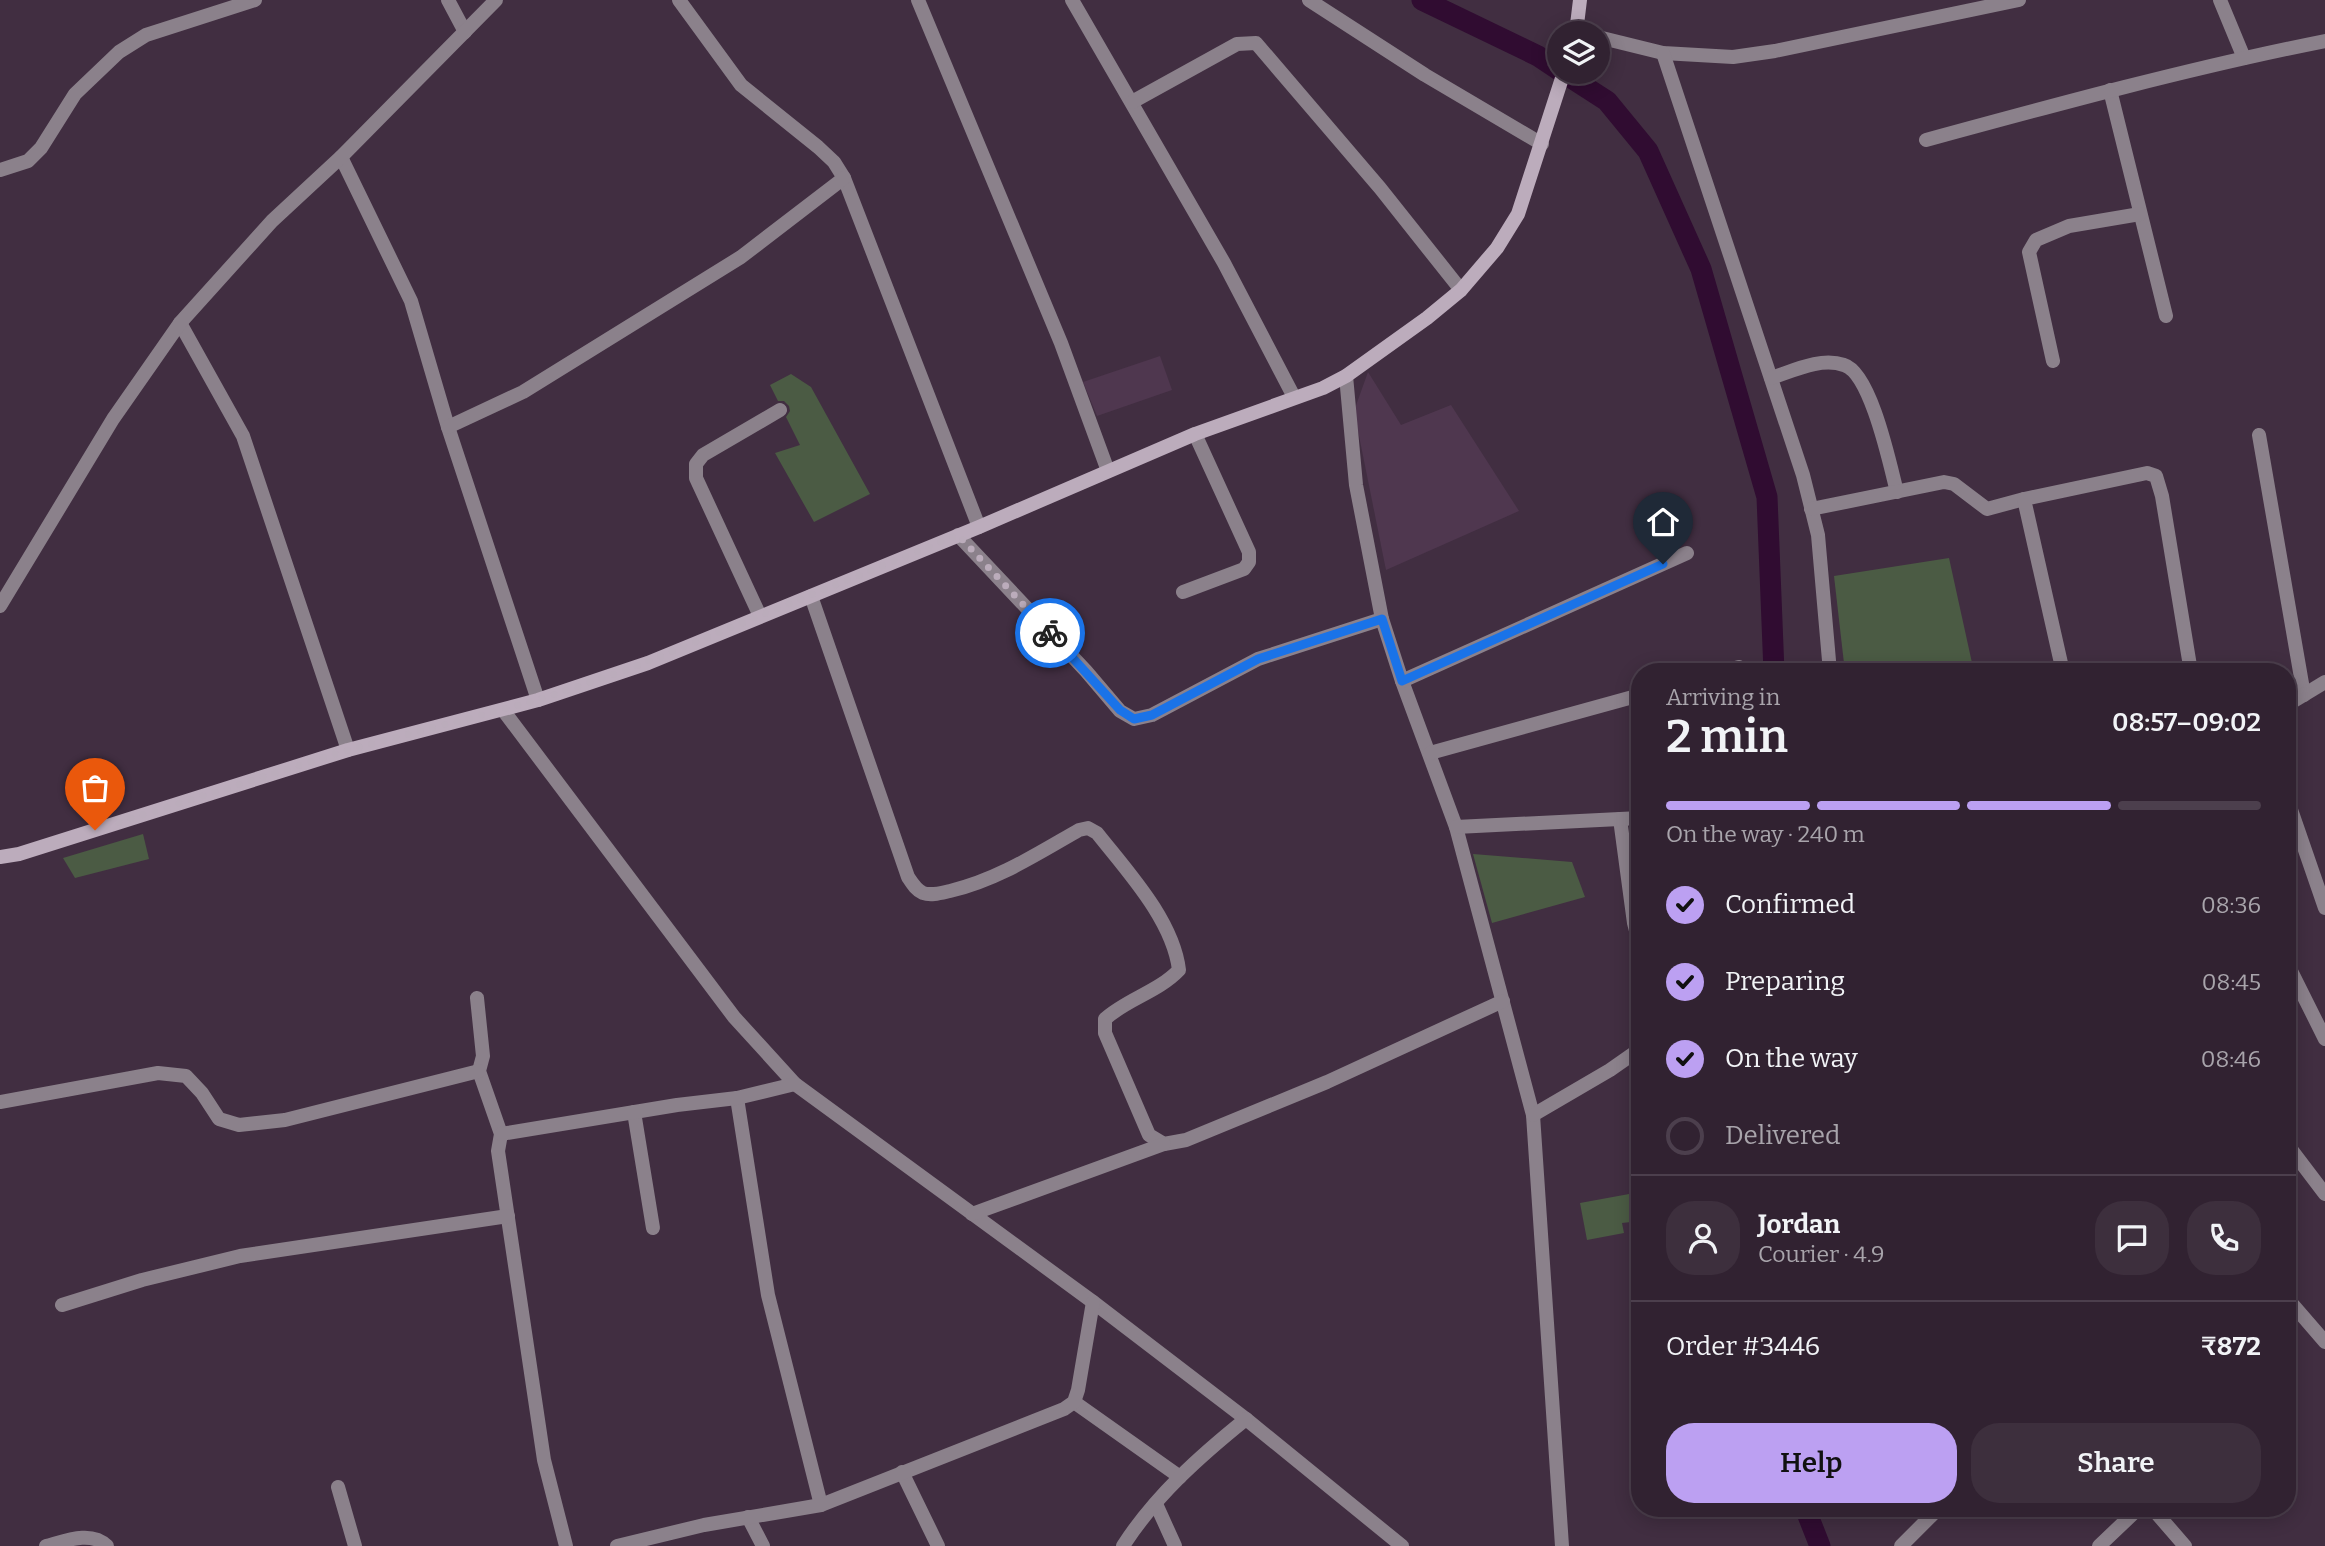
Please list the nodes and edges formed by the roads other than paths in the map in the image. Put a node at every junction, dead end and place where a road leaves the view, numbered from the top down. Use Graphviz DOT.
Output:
graph roads {
  1 [pos="255,0"];
  2 [pos="448,0"];
  3 [pos="496,0"];
  4 [pos="679,0"];
  5 [pos="918,0"];
  6 [pos="1072,0"];
  7 [pos="1309,0"];
  8 [pos="1580,0"];
  9 [pos="2020,0"];
  10 [pos="2220,0"];
  11 [pos="1579,21"];
  12 [pos="465,32"];
  13 [pos="1610,40"];
  14 [pos="2325,41"];
  15 [pos="1663,53"];
  16 [pos="2244,58"];
  17 [pos="1560,84"];
  18 [pos="2110,90"];
  19 [pos="1132,102"];
  20 [pos="1926,140"];
  21 [pos="1542,144"];
  22 [pos="341,157"];
  23 [pos="0,170"];
  24 [pos="844,178"];
  25 [pos="2140,214"];
  26 [pos="1461,290"];
  27 [pos="2166,316"];
  28 [pos="180,323"];
  29 [pos="2053,361"];
  30 [pos="1346,376"];
  31 [pos="1771,378"];
  32 [pos="1294,397"];
  33 [pos="780,410"];
  34 [pos="448,427"];
  35 [pos="1195,434"];
  36 [pos="2259,435"];
  37 [pos="1108,471"];
  38 [pos="1897,492"];
  39 [pos="2024,499"];
  40 [pos="1811,509"];
  41 [pos="979,527"];
  42 [pos="958,535"];
  43 [pos="1687,553"];
  44 [pos="1183,593"];
  45 [pos="811,596"];
  46 [pos="0,606"];
  47 [pos="760,616"];
  48 [pos="1382,619"];
  49 [pos="1829,663"];
  50 [pos="2061,663"];
  51 [pos="2190,663"];
  52 [pos="1402,681"];
  53 [pos="2325,682"];
  54 [pos="2304,695"];
  55 [pos="1631,697"];
  56 [pos="538,700"];
  57 [pos="2296,700"];
  58 [pos="503,710"];
  59 [pos="348,750"];
  60 [pos="1430,753"];
  61 [pos="1631,818"];
  62 [pos="1620,819"];
  63 [pos="2296,823"];
  64 [pos="1456,827"];
  65 [pos="0,857"];
  66 [pos="1631,901"];
  67 [pos="2325,908"];
  68 [pos="2296,981"];
  69 [pos="477,998"];
  70 [pos="1503,1001"];
  71 [pos="2325,1039"];
  72 [pos="1631,1055"];
  73 [pos="479,1071"];
  74 [pos="795,1084"];
  75 [pos="737,1098"];
  76 [pos="0,1101"];
  77 [pos="634,1112"];
  78 [pos="1533,1115"];
  79 [pos="500,1133"];
  80 [pos="1164,1144"];
  81 [pos="2296,1156"];
  82 [pos="2325,1194"];
  83 [pos="972,1214"];
  84 [pos="508,1216"];
  85 [pos="653,1228"];
  86 [pos="1093,1302"];
  87 [pos="62,1305"];
  88 [pos="2296,1308"];
  89 [pos="2325,1342"];
  90 [pos="1074,1402"];
  91 [pos="1246,1419"];
  92 [pos="902,1472"];
  93 [pos="1180,1478"];
  94 [pos="338,1487"];
  95 [pos="1156,1504"];
  96 [pos="821,1505"];
  97 [pos="748,1517"];
  98 [pos="1930,1517"];
  99 [pos="2130,1517"];
  100 [pos="2160,1517"];
  101 [pos="46,1546"];
  102 [pos="107,1546"];
  103 [pos="355,1546"];
  104 [pos="566,1546"];
  105 [pos="617,1546"];
  106 [pos="763,1546"];
  107 [pos="938,1546"];
  108 [pos="1123,1546"];
  109 [pos="1175,1546"];
  110 [pos="1402,1546"];
  111 [pos="1562,1546"];
  112 [pos="1900,1546"];
  113 [pos="2099,1546"];
  114 [pos="2185,1546"];
  1 -- 23 [label="street"];
  2 -- 12 [label="street"];
  3 -- 12 [label="street"];
  4 -- 24 [label="street"];
  5 -- 37 [label="street"];
  6 -- 19 [label="street"];
  7 -- 21 [label="street"];
  8 -- 11 [label="street"];
  9 -- 15 [label="street"];
  10 -- 16 [label="street"];
  12 -- 22 [label="street"];
  13 -- 15 [label="street"];
  14 -- 16 [label="street"];
  15 -- 31 [label="street"];
  16 -- 18 [label="street"];
  17 -- 21 [label="street"];
  18 -- 20 [label="street"];
  18 -- 25 [label="street"];
  19 -- 26 [label="street"];
  19 -- 32 [label="street"];
  21 -- 26 [label="street"];
  22 -- 28 [label="street"];
  22 -- 34 [label="street"];
  24 -- 34 [label="street"];
  24 -- 41 [label="street"];
  25 -- 27 [label="street"];
  25 -- 29 [label="street"];
  26 -- 30 [label="street"];
  28 -- 46 [label="street"];
  28 -- 59 [label="street"];
  30 -- 32 [label="street"];
  30 -- 48 [label="street"];
  31 -- 38 [label="street"];
  31 -- 40 [label="street"];
  32 -- 35 [label="street"];
  33 -- 47 [label="street"];
  34 -- 56 [label="street"];
  35 -- 37 [label="street"];
  35 -- 44 [label="street"];
  36 -- 54 [label="street"];
  37 -- 41 [label="street"];
  38 -- 39 [label="street"];
  38 -- 40 [label="street"];
  39 -- 50 [label="street"];
  39 -- 51 [label="street"];
  40 -- 49 [label="street"];
  41 -- 42 [label="street"];
  42 -- 45 [label="street"];
  42 -- 48 [label="street"];
  43 -- 52 [label="street"];
  45 -- 47 [label="street"];
  45 -- 80 [label="street"];
  47 -- 56 [label="street"];
  48 -- 52 [label="street"];
  52 -- 60 [label="street"];
  53 -- 54 [label="street"];
  54 -- 57 [label="street"];
  55 -- 60 [label="street"];
  56 -- 58 [label="street"];
  58 -- 59 [label="street"];
  58 -- 74 [label="street"];
  59 -- 65 [label="street"];
  60 -- 64 [label="street"];
  61 -- 62 [label="street"];
  62 -- 64 [label="street"];
  62 -- 66 [label="street"];
  63 -- 67 [label="street"];
  64 -- 70 [label="street"];
  68 -- 71 [label="street"];
  69 -- 73 [label="street"];
  70 -- 78 [label="street"];
  70 -- 80 [label="street"];
  72 -- 78 [label="street"];
  73 -- 76 [label="street"];
  73 -- 79 [label="street"];
  74 -- 75 [label="street"];
  74 -- 83 [label="street"];
  75 -- 77 [label="street"];
  75 -- 96 [label="street"];
  77 -- 79 [label="street"];
  77 -- 85 [label="street"];
  78 -- 111 [label="street"];
  79 -- 84 [label="street"];
  80 -- 83 [label="street"];
  81 -- 82 [label="street"];
  83 -- 86 [label="street"];
  84 -- 87 [label="street"];
  84 -- 104 [label="street"];
  86 -- 90 [label="street"];
  86 -- 91 [label="street"];
  88 -- 89 [label="street"];
  90 -- 92 [label="street"];
  90 -- 93 [label="street"];
  91 -- 93 [label="street"];
  91 -- 110 [label="street"];
  92 -- 96 [label="street"];
  92 -- 107 [label="street"];
  93 -- 95 [label="street"];
  94 -- 103 [label="street"];
  95 -- 108 [label="street"];
  95 -- 109 [label="street"];
  96 -- 97 [label="street"];
  97 -- 105 [label="street"];
  97 -- 106 [label="street"];
  98 -- 112 [label="street"];
  99 -- 113 [label="street"];
  100 -- 114 [label="street"];
  101 -- 102 [label="street"];
}
